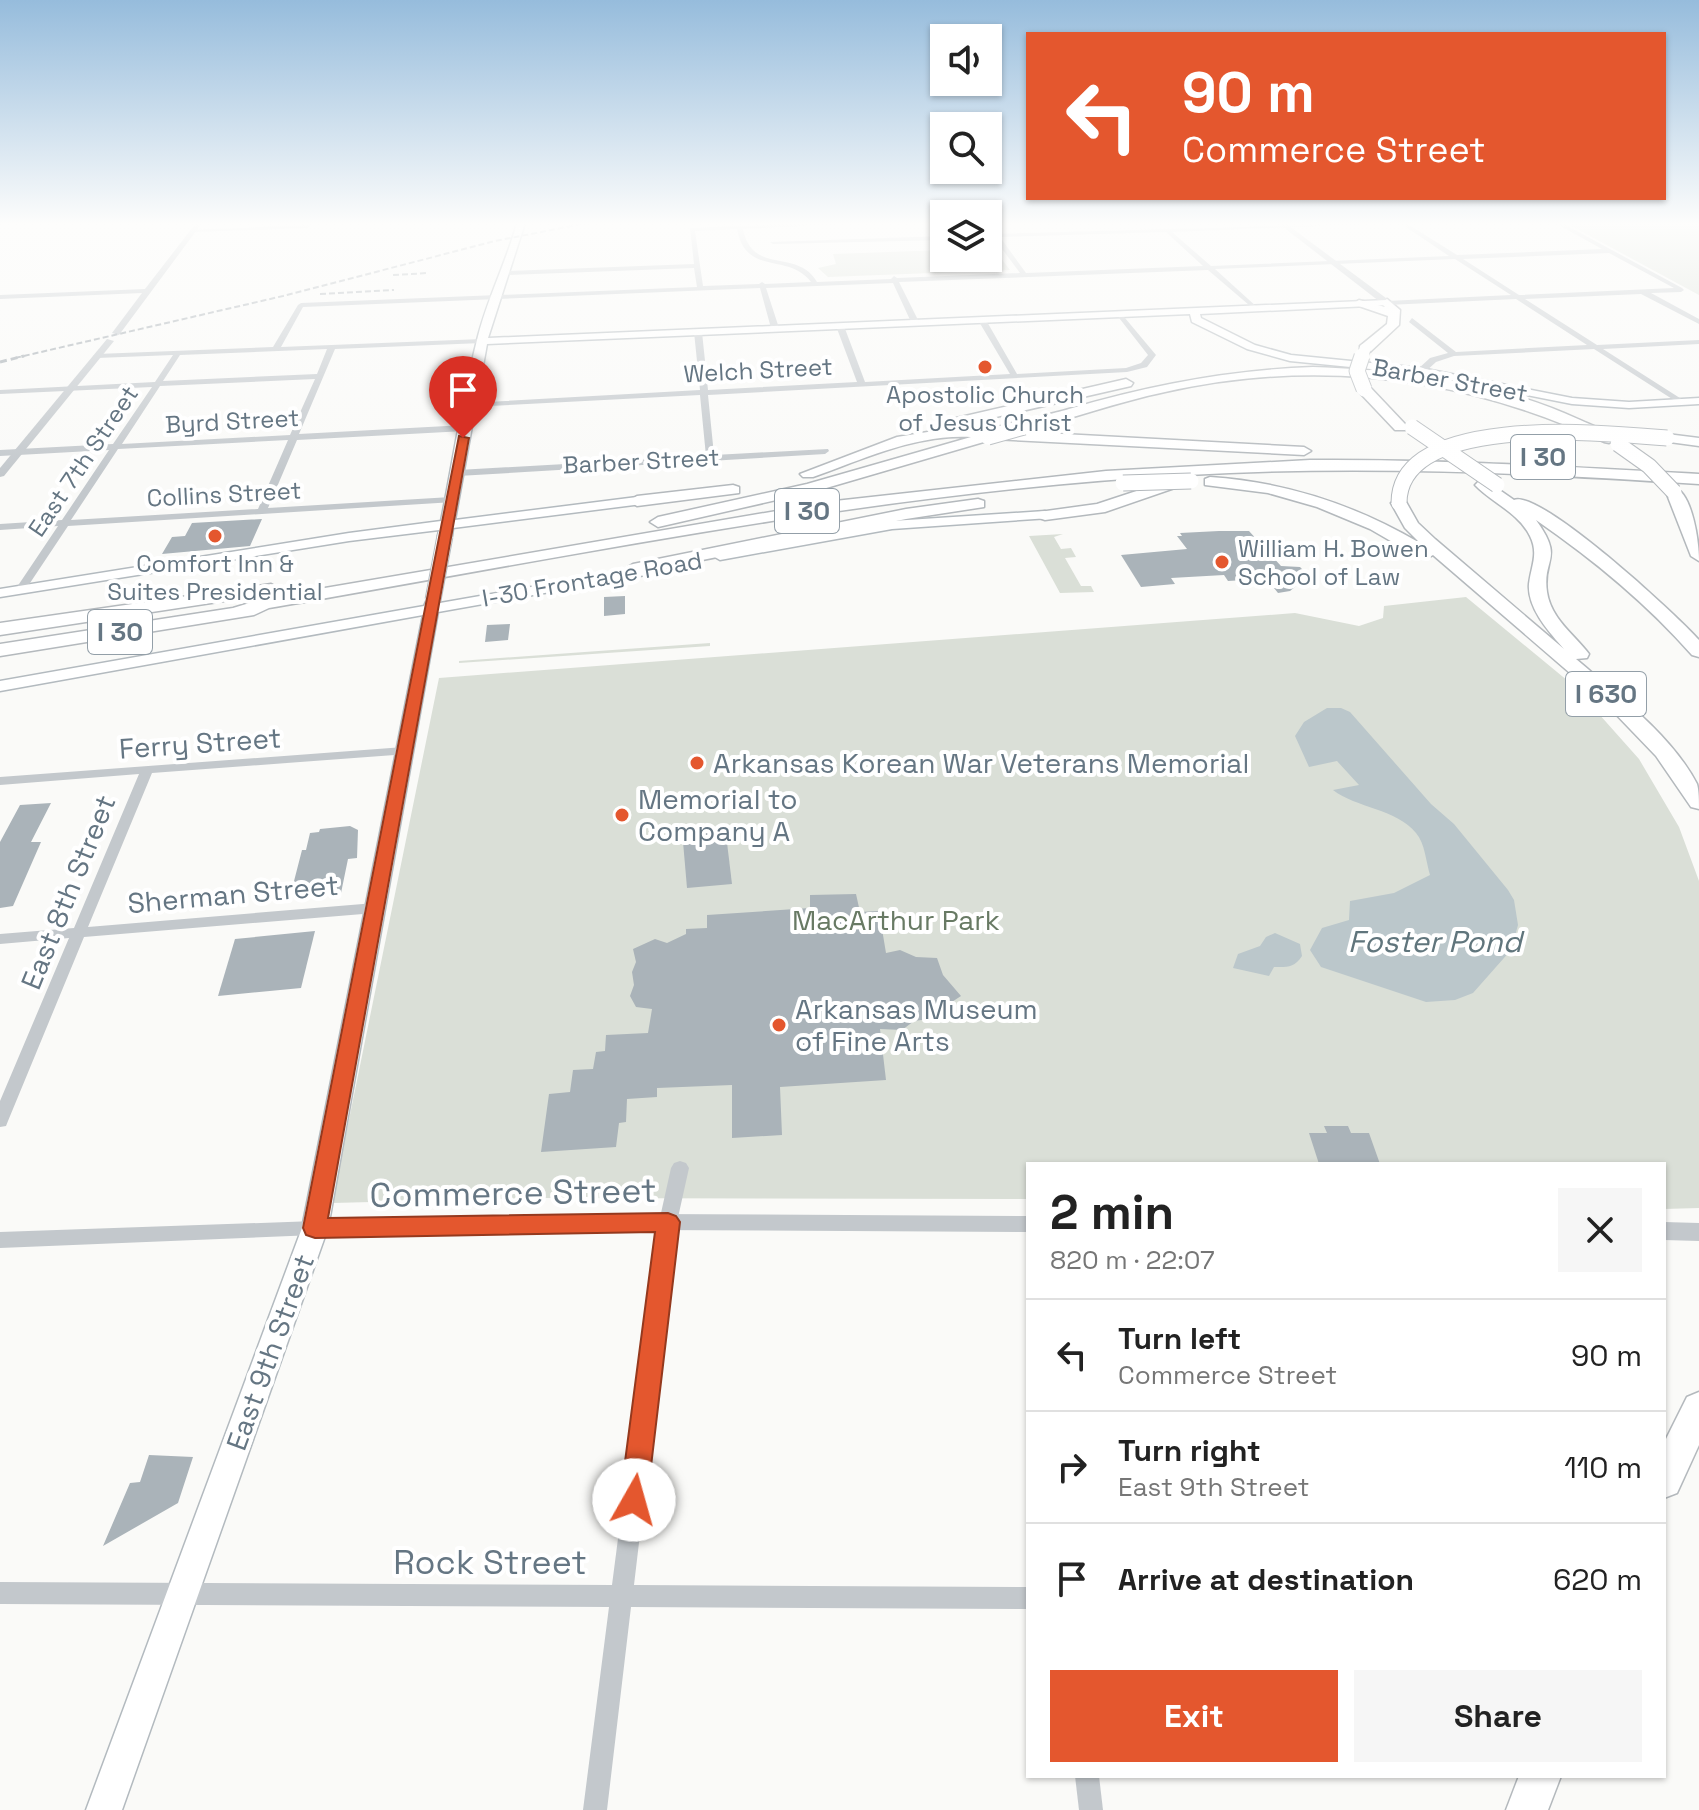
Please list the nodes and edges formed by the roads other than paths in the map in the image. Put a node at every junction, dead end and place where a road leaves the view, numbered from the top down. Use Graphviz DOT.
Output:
graph roads {
  1 [pos="134,307"];
  2 [pos="300,307"];
  3 [pos="491,307"];
  4 [pos="769,307"];
  5 [pos="908,307"];
  6 [pos="1288,307"];
  7 [pos="1387,307"];
  8 [pos="1397,307"];
  9 [pos="1533,307"];
  10 [pos="1672,307"];
  11 [pos="1391,308"];
  12 [pos="1256,309"];
  13 [pos="1194,311"];
  14 [pos="1120,314"];
  15 [pos="1181,316"];
  16 [pos="982,320"];
  17 [pos="1412,320"];
  18 [pos="915,322"];
  19 [pos="1699,322"];
  20 [pos="1208,325"];
  21 [pos="840,326"];
  22 [pos="775,328"];
  23 [pos="698,332"];
  24 [pos="482,341"];
  25 [pos="1699,342"];
  26 [pos="332,347"];
  27 [pos="1595,347"];
  28 [pos="276,348"];
  29 [pos="178,353"];
  30 [pos="1454,354"];
  31 [pos="97,356"];
  32 [pos="1292,371"];
  33 [pos="1421,371"];
  34 [pos="319,376"];
  35 [pos="1015,376"];
  36 [pos="159,384"];
  37 [pos="862,384"];
  38 [pos="70,389"];
  39 [pos="0,392"];
  40 [pos="704,394"];
  41 [pos="1699,401"];
  42 [pos="1680,402"];
  43 [pos="470,405"];
  44 [pos="465,428"];
  45 [pos="293,437"];
  46 [pos="1699,442"];
  47 [pos="117,447"];
  48 [pos="825,451"];
  49 [pos="18,452"];
  50 [pos="0,453"];
  51 [pos="710,457"];
  52 [pos="1383,460"];
  53 [pos="836,464"];
  54 [pos="1699,467"];
  55 [pos="458,473"];
  56 [pos="0,474"];
  57 [pos="1699,479"];
  58 [pos="1123,483"];
  59 [pos="1490,485"];
  60 [pos="451,500"];
  61 [pos="637,501"];
  62 [pos="262,511"];
  63 [pos="1045,515"];
  64 [pos="675,519"];
  65 [pos="66,523"];
  66 [pos="0,527"];
  67 [pos="446,530"];
  68 [pos="1699,556"];
  69 [pos="627,573"];
  70 [pos="20,590"];
  71 [pos="0,593"];
  72 [pos="1496,603"];
  73 [pos="432,604"];
  74 [pos="240,611"];
  75 [pos="0,629"];
  76 [pos="0,650"];
  77 [pos="1699,651"];
  78 [pos="0,686"];
  79 [pos="1640,727"];
  80 [pos="404,751"];
  81 [pos="146,772"];
  82 [pos="0,781"];
  83 [pos="1699,802"];
  84 [pos="375,908"];
  85 [pos="81,932"];
  86 [pos="0,939"];
  87 [pos="0,1121"];
  88 [pos="680,1168"];
  89 [pos="668,1222"];
  90 [pos="1026,1225"];
  91 [pos="315,1228"];
  92 [pos="1666,1231"];
  93 [pos="1699,1232"];
  94 [pos="0,1240"];
  95 [pos="1699,1408"];
  96 [pos="1666,1477"];
  97 [pos="0,1593"];
  98 [pos="182,1593"];
  99 [pos="621,1597"];
  100 [pos="1026,1598"];
  101 [pos="1087,1778"];
  102 [pos="1539,1778"];
  103 [pos="104,1810"];
  104 [pos="595,1810"];
  105 [pos="1091,1810"];
  106 [pos="1527,1810"];
  1 -- 31 [label="street"];
  2 -- 28 [label="street"];
  3 -- 24 [label="main road, East 9th Street"];
  4 -- 22 [label="street"];
  5 -- 18 [label="street"];
  6 -- 12 [label="main road"];
  7 -- 11 [label="highway"];
  8 -- 11 [label="street"];
  9 -- 27 [label="street"];
  10 -- 19 [label="street"];
  11 -- 59 [label="highway, bridge"];
  12 -- 13 [label="main road"];
  13 -- 15 [label="main road"];
  13 -- 20 [label="main road, Barber Street"];
  14 -- 15 [label="main road"];
  14 -- 16 [label="main road"];
  14 -- 35 [label="street, Welch Street"];
  15 -- 20 [label="main road, Barber Street"];
  16 -- 18 [label="main road"];
  16 -- 35 [label="street"];
  17 -- 30 [label="street"];
  18 -- 21 [label="main road"];
  20 -- 33 [label="main road, Barber Street"];
  21 -- 22 [label="main road"];
  21 -- 37 [label="street"];
  22 -- 23 [label="main road"];
  23 -- 24 [label="main road"];
  23 -- 40 [label="street"];
  24 -- 26 [label="street"];
  24 -- 43 [label="main road, East 9th Street"];
  25 -- 27 [label="street"];
  26 -- 28 [label="street"];
  26 -- 34 [label="street"];
  27 -- 30 [label="street"];
  27 -- 42 [label="street"];
  28 -- 29 [label="street"];
  29 -- 31 [label="street"];
  29 -- 36 [label="street, East 7th Street"];
  30 -- 33 [label="street"];
  31 -- 38 [label="street"];
  32 -- 53 [label="highway"];
  32 -- 64 [label="highway, bridge"];
  32 -- 68 [label="highway, bridge"];
  33 -- 42 [label="main road, Barber Street"];
  34 -- 36 [label="street"];
  34 -- 45 [label="street"];
  35 -- 37 [label="street, Welch Street"];
  36 -- 38 [label="street"];
  36 -- 47 [label="street, East 7th Street"];
  37 -- 40 [label="street, Welch Street"];
  38 -- 39 [label="street"];
  38 -- 49 [label="street"];
  40 -- 43 [label="street, Welch Street"];
  40 -- 51 [label="street"];
  41 -- 42 [label="main road, Barber Street"];
  43 -- 44 [label="main road, East 9th Street"];
  44 -- 45 [label="street, Byrd Street"];
  44 -- 55 [label="main road, East 9th Street"];
  45 -- 47 [label="street, Byrd Street"];
  45 -- 62 [label="street"];
  46 -- 72 [label="highway, bridge"];
  47 -- 49 [label="street, Byrd Street"];
  47 -- 65 [label="street, East 7th Street"];
  48 -- 51 [label="street, Barber Street"];
  49 -- 50 [label="street, Byrd Street"];
  49 -- 56 [label="street"];
  51 -- 55 [label="street, Barber Street"];
  52 -- 53 [label="highway"];
  52 -- 54 [label="highway, I 30"];
  52 -- 57 [label="highway, I 30"];
  52 -- 63 [label="highway"];
  52 -- 64 [label="highway, I 30"];
  52 -- 74 [label="highway, I 30"];
  53 -- 61 [label="highway"];
  55 -- 60 [label="main road, East 9th Street"];
  58 -- 69 [label="highway"];
  58 -- 72 [label="highway, bridge"];
  58 -- 74 [label="highway"];
  59 -- 77 [label="highway"];
  59 -- 79 [label="highway"];
  60 -- 62 [label="street, Collins Street"];
  60 -- 67 [label="main road, East 9th Street"];
  61 -- 67 [label="main road"];
  62 -- 65 [label="street, Collins Street"];
  63 -- 69 [label="main road, I-30 Frontage Road"];
  64 -- 75 [label="highway, I 30"];
  65 -- 66 [label="street, Collins Street"];
  65 -- 70 [label="street, East 7th Street"];
  67 -- 70 [label="main road"];
  67 -- 73 [label="main road, East 9th Street, bridge"];
  69 -- 73 [label="main road, I-30 Frontage Road"];
  70 -- 71 [label="main road"];
  72 -- 79 [label="highway, I 630"];
  73 -- 78 [label="main road, I-30 Frontage Road"];
  73 -- 80 [label="main road, East 9th Street"];
  74 -- 76 [label="highway, I 30"];
  79 -- 83 [label="highway, I 630"];
  80 -- 81 [label="street, Ferry Street"];
  80 -- 84 [label="main road, East 9th Street"];
  81 -- 82 [label="street, Ferry Street"];
  81 -- 85 [label="street, East 8th Street"];
  84 -- 85 [label="street, Sherman Street"];
  84 -- 91 [label="main road, East 9th Street"];
  85 -- 86 [label="street, Sherman Street"];
  85 -- 87 [label="street, East 8th Street"];
  88 -- 89 [label="street"];
  89 -- 90 [label="street, Commerce Street"];
  89 -- 91 [label="street, Commerce Street"];
  89 -- 99 [label="street"];
  91 -- 94 [label="street, Commerce Street"];
  91 -- 98 [label="main road, East 9th Street"];
  92 -- 93 [label="street"];
  95 -- 96 [label="highway"];
  97 -- 98 [label="street, Rock Street"];
  98 -- 99 [label="street, Rock Street"];
  98 -- 103 [label="main road, East 9th Street"];
  99 -- 100 [label="street, Rock Street"];
  99 -- 104 [label="street"];
  101 -- 105 [label="street"];
  102 -- 106 [label="highway"];
}
